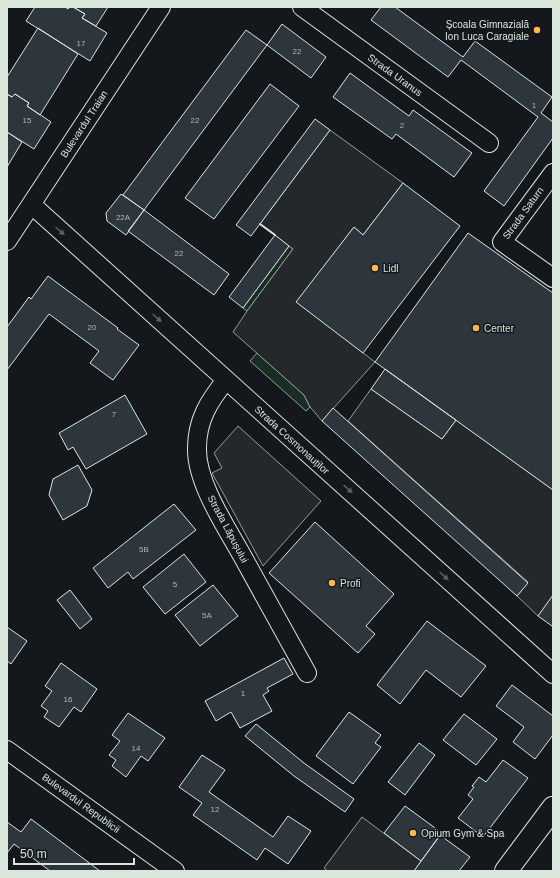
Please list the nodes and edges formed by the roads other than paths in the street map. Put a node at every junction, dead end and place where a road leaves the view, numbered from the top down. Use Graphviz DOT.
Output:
graph roads {
  1 [pos="160,7"];
  2 [pos="302,7"];
  3 [pos="489,143"];
  4 [pos="553,173"];
  5 [pos="32,205"];
  6 [pos="7,241"];
  7 [pos="553,278"];
  8 [pos="226,380"];
  9 [pos="307,673"];
  10 [pos="553,674"];
  11 [pos="7,750"];
  12 [pos="553,808"];
  13 [pos="175,871"];
  14 [pos="506,871"];
  1 -- 5 [label="street, Bulevardul Traian"];
  2 -- 3 [label="street, Strada Uranus"];
  4 -- 7 [label="street, Strada Saturn"];
  5 -- 6 [label="street, Bulevardul Traian"];
  5 -- 8 [label="street, Strada Cosmonauților, one-way"];
  8 -- 9 [label="street, Strada Lăpușului"];
  8 -- 10 [label="street, Strada Cosmonauților, one-way"];
  11 -- 13 [label="street, Bulevardul Republicii"];
  12 -- 14 [label="main road"];
}
